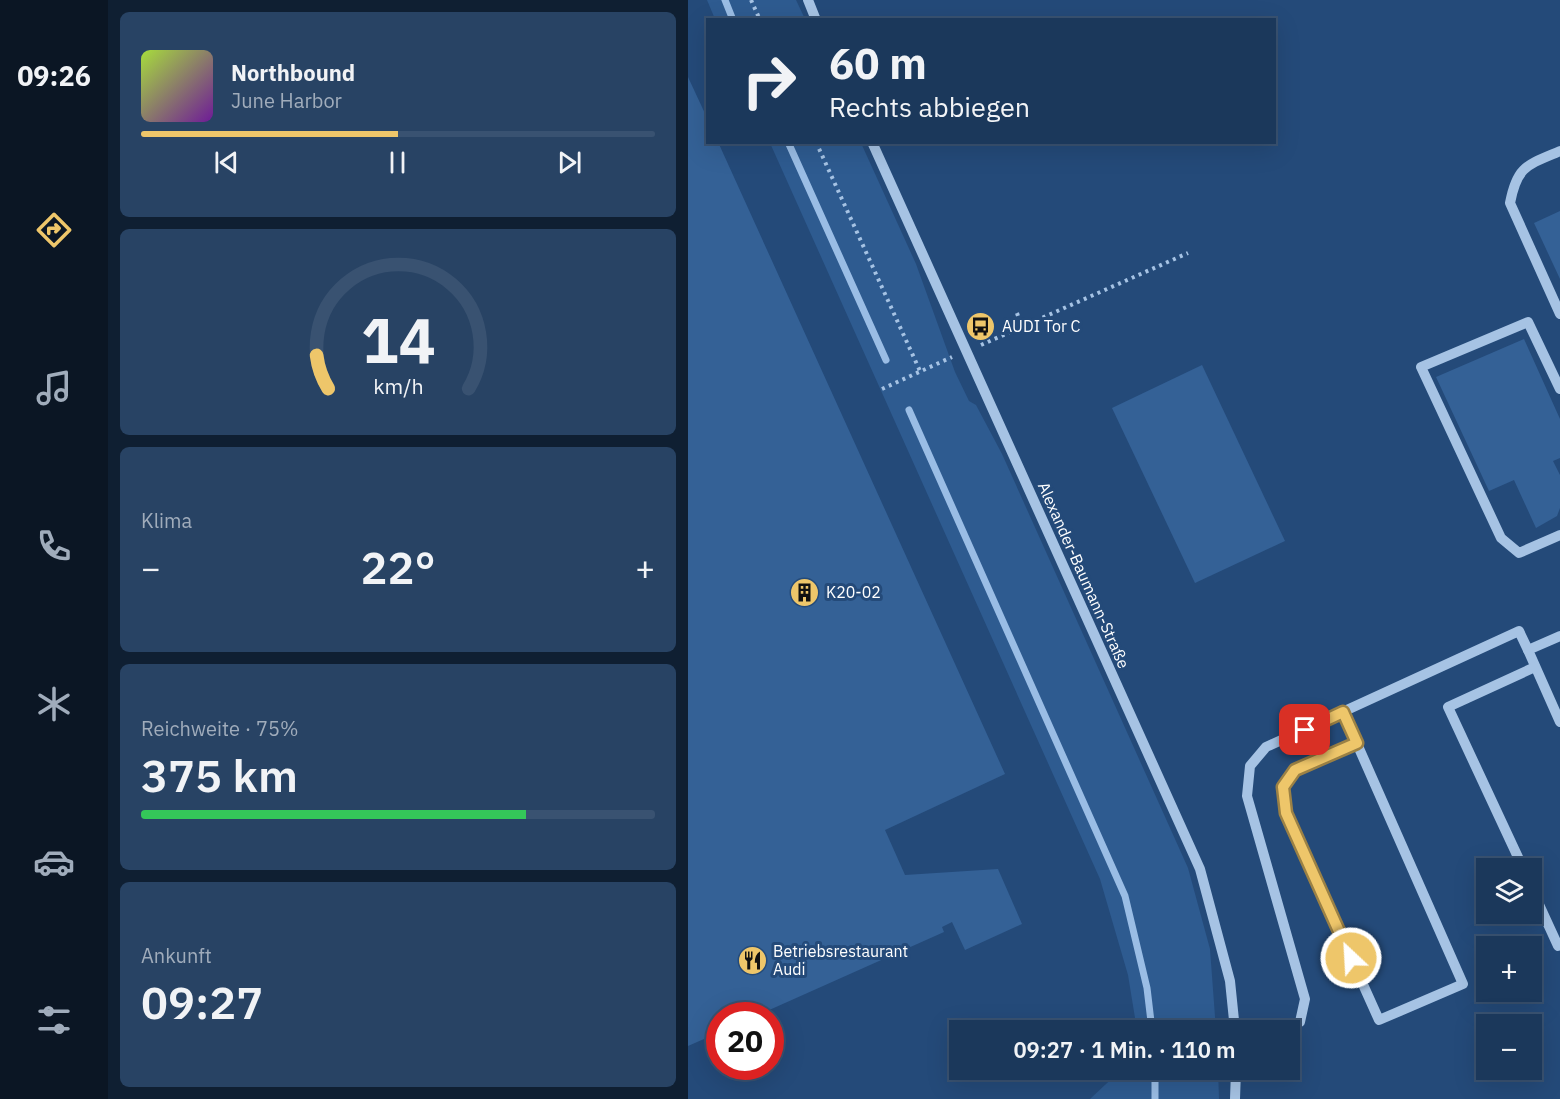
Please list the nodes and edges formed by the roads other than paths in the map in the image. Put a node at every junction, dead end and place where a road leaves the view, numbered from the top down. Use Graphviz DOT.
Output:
graph roads {
  1 [pos="808,0"];
  2 [pos="815,18"];
  3 [pos="873,144"];
  4 [pos="1560,151"];
  5 [pos="1560,314"];
  6 [pos="1560,389"];
  7 [pos="1560,535"];
  8 [pos="1560,636"];
  9 [pos="1528,650"];
  10 [pos="1535,667"];
  11 [pos="1343,712"];
  12 [pos="1560,722"];
  13 [pos="1357,743"];
  14 [pos="1518,858"];
  15 [pos="1542,911"];
  16 [pos="1560,945"];
  17 [pos="1234,1020"];
  18 [pos="1300,1022"];
  19 [pos="1236,1080"];
  20 [pos="1235,1099"];
  1 -- 2 [label="street"];
  3 -- 17 [label="street, Alexander-Baumann-Straße"];
  4 -- 5 [label="street"];
  6 -- 7 [label="street"];
  8 -- 9 [label="street"];
  9 -- 10 [label="street"];
  9 -- 11 [label="street"];
  10 -- 12 [label="street"];
  10 -- 14 [label="street"];
  11 -- 13 [label="street"];
  11 -- 18 [label="street"];
  13 -- 13 [label="street"];
  15 -- 16 [label="street"];
  19 -- 20 [label="street"];
}
